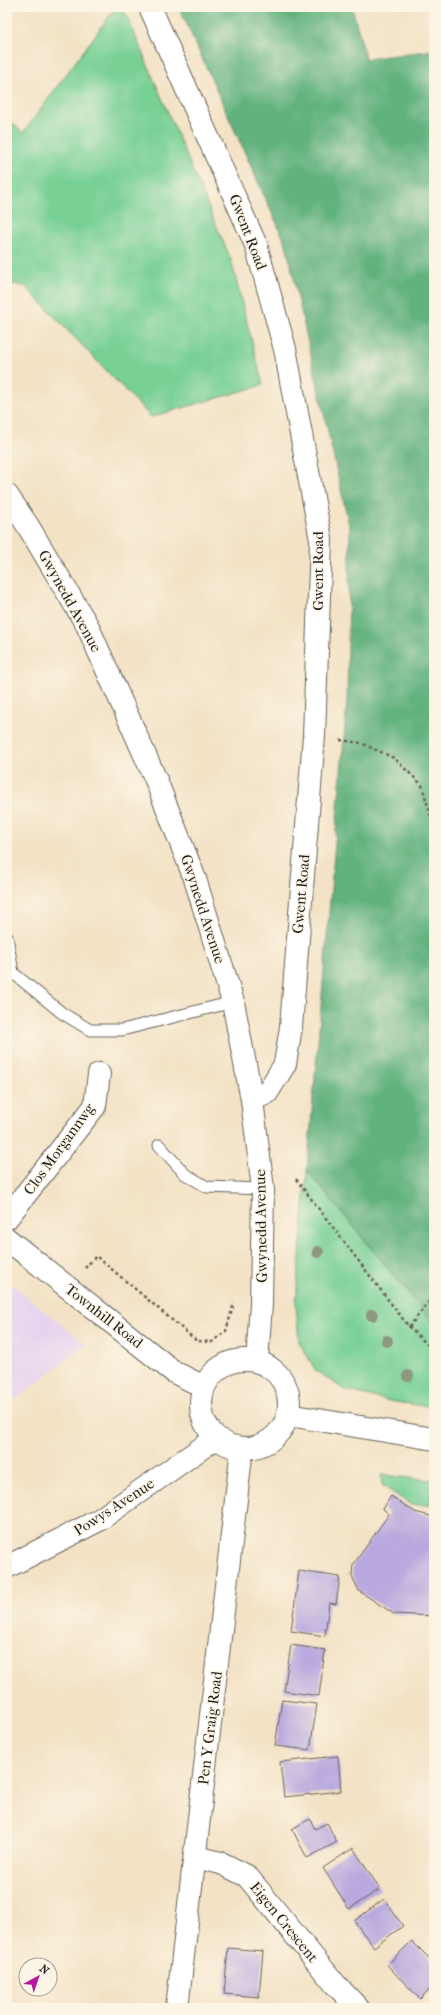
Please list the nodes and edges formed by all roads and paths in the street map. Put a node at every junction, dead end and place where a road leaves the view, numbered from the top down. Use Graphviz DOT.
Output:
graph roads {
  1 [pos="150,7"];
  2 [pos="7,495"];
  3 [pos="314,736"];
  4 [pos="434,828"];
  5 [pos="7,937"];
  6 [pos="10,970"];
  7 [pos="233,1002"];
  8 [pos="99,1074"];
  9 [pos="252,1100"];
  10 [pos="158,1145"];
  11 [pos="296,1179"];
  12 [pos="264,1189"];
  13 [pos="7,1218"];
  14 [pos="7,1239"];
  15 [pos="68,1287"];
  16 [pos="434,1295"];
  17 [pos="261,1304"];
  18 [pos="409,1327"];
  19 [pos="434,1351"];
  20 [pos="257,1361"];
  21 [pos="204,1387"];
  22 [pos="288,1415"];
  23 [pos="216,1438"];
  24 [pos="434,1438"];
  25 [pos="242,1448"];
  26 [pos="7,1567"];
  27 [pos="196,1856"];
  28 [pos="178,2008"];
  29 [pos="358,2008"];
  1 -- 3 [label="street, Gwent Road"];
  2 -- 7 [label="street, Gwynedd Avenue"];
  3 -- 4 [label="path"];
  3 -- 9 [label="street, Gwent Road"];
  5 -- 6 [label="lane"];
  6 -- 7 [label="lane"];
  7 -- 9 [label="street, Gwynedd Avenue"];
  8 -- 13 [label="street, Clos Morgannwg"];
  9 -- 12 [label="street, Gwynedd Avenue"];
  10 -- 12 [label="lane"];
  11 -- 18 [label="path"];
  12 -- 17 [label="street, Gwynedd Avenue"];
  14 -- 15 [label="street, Townhill Road"];
  15 -- 17 [label="path"];
  15 -- 21 [label="street, Townhill Road"];
  16 -- 18 [label="path"];
  17 -- 20 [label="street, Gwynedd Avenue"];
  18 -- 19 [label="path"];
  20 -- 21 [label="street"];
  20 -- 22 [label="street"];
  21 -- 23 [label="street"];
  22 -- 24 [label="street"];
  22 -- 25 [label="street"];
  23 -- 25 [label="street"];
  23 -- 26 [label="street, Powys Avenue"];
  25 -- 27 [label="street, Pen Y Graig Road"];
  27 -- 28 [label="street, Pen Y Graig Road"];
  27 -- 29 [label="street, Eigen Crescent"];
}
